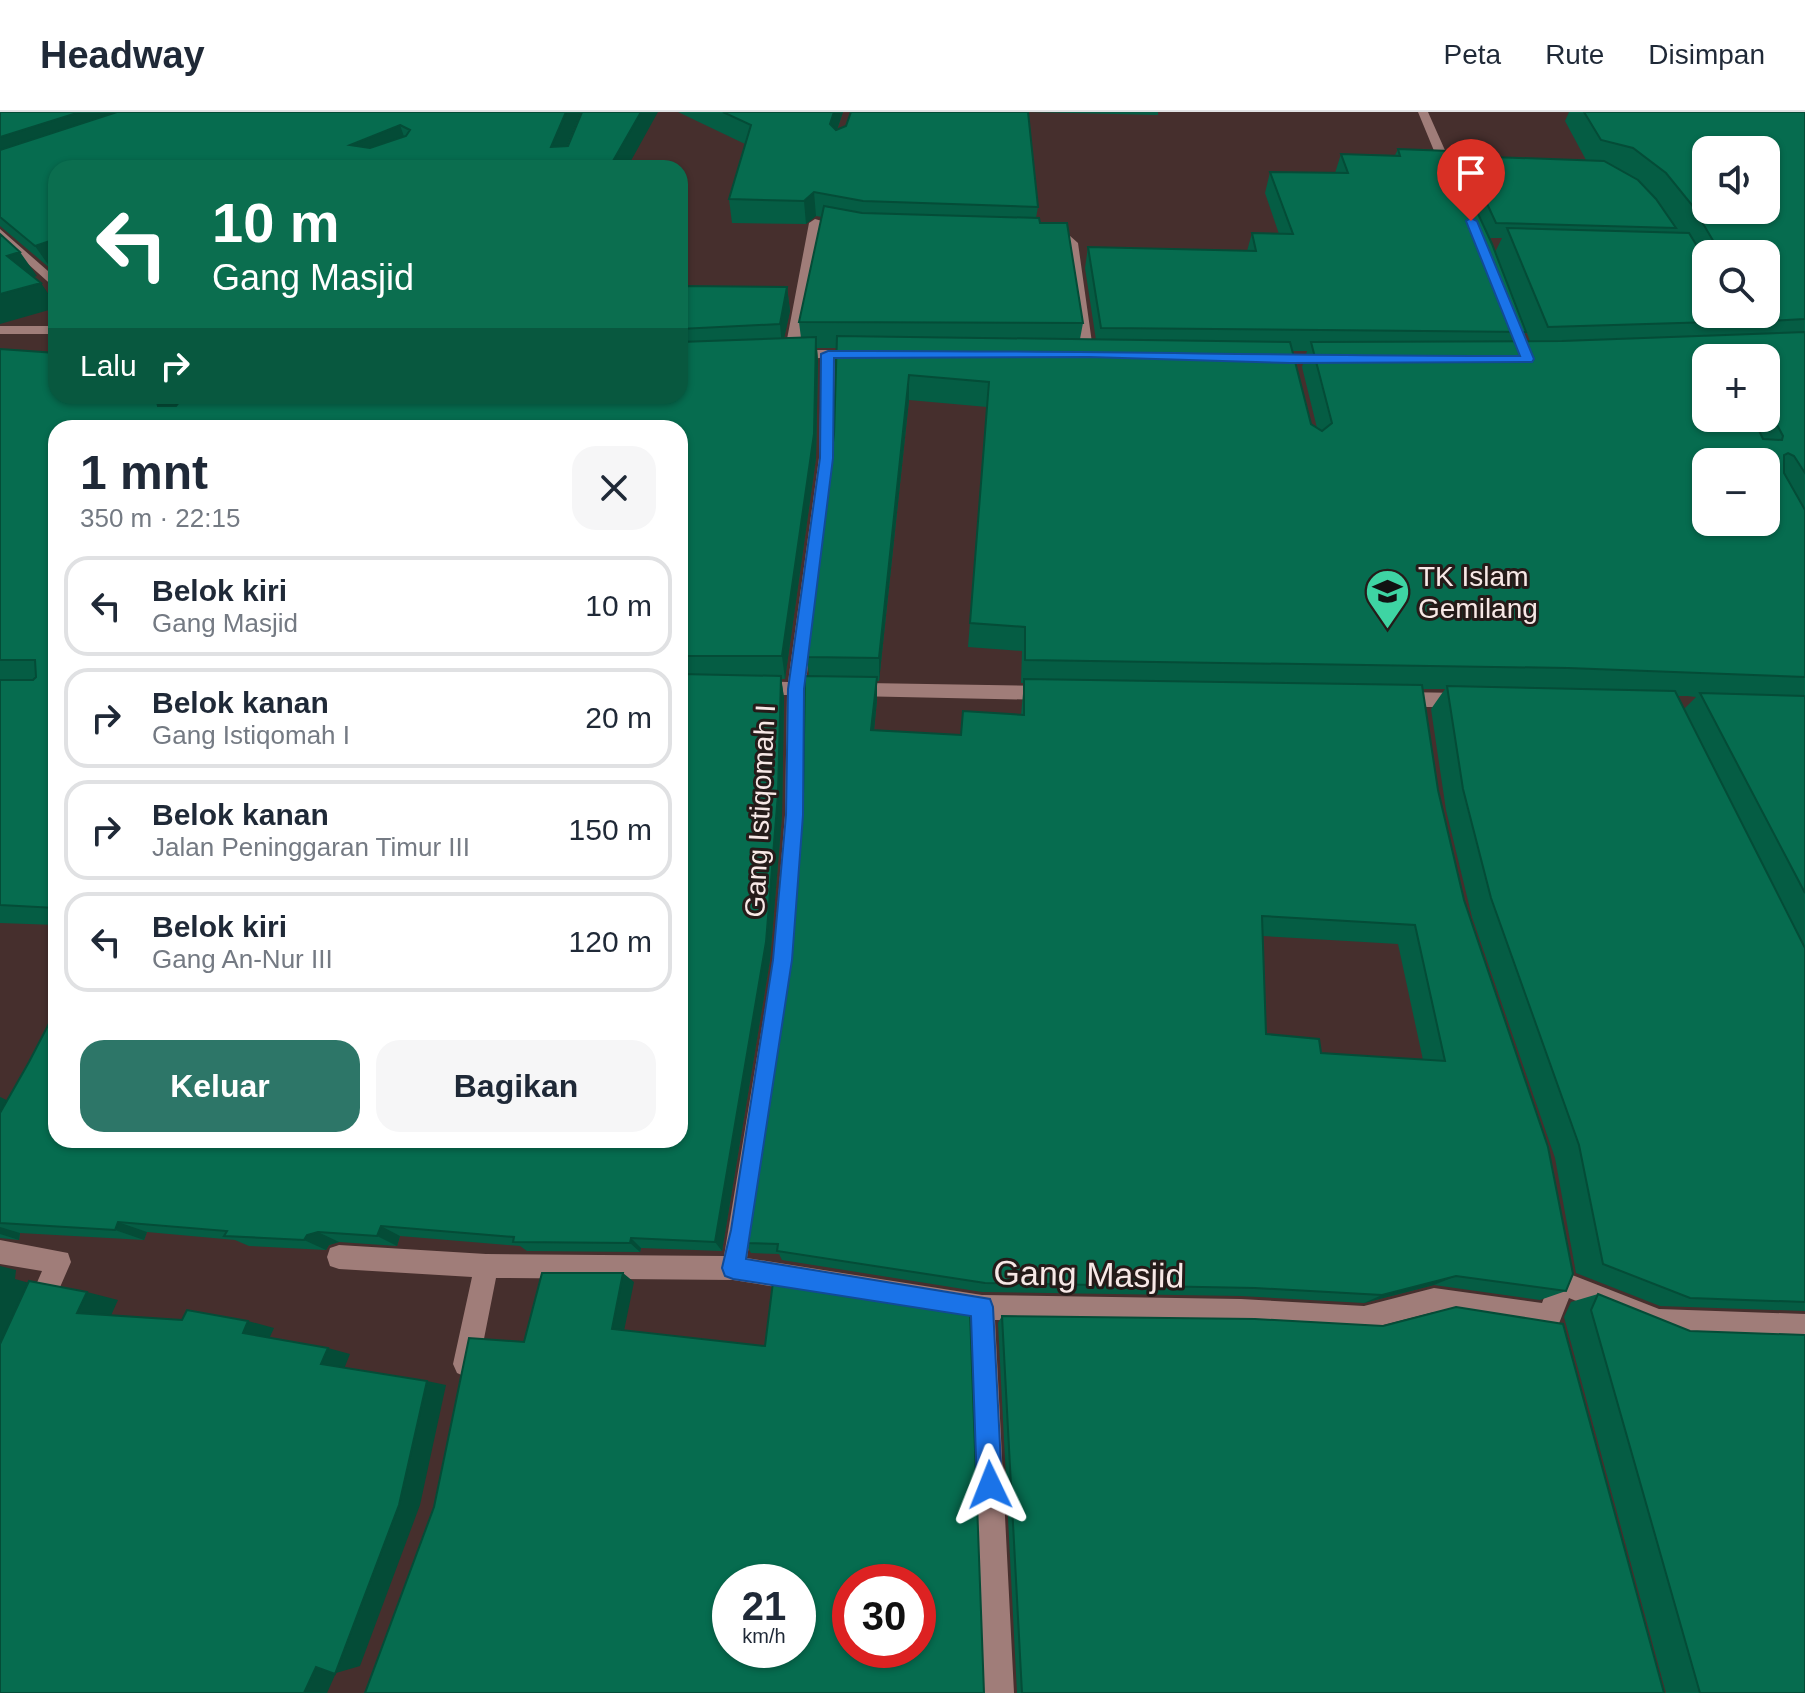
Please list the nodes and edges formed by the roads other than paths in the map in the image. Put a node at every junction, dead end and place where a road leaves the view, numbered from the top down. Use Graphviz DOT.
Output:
graph roads {
  1 [pos="1423,112"];
  2 [pos="1444,164"];
  3 [pos="1460,165"];
  4 [pos="1454,184"];
  5 [pos="863,232"];
  6 [pos="0,233"];
  7 [pos="1022,235"];
  8 [pos="48,275"];
  9 [pos="0,330"];
  10 [pos="48,330"];
  11 [pos="828,354"];
  12 [pos="874,354"];
  13 [pos="1074,354"];
  14 [pos="1089,354"];
  15 [pos="1104,354"];
  16 [pos="738,688"];
  17 [pos="796,689"];
  18 [pos="1067,693"];
  19 [pos="1386,699"];
  20 [pos="1418,699"];
  21 [pos="1476,700"];
  22 [pos="1422,727"];
  23 [pos="0,1252"];
  24 [pos="339,1257"];
  25 [pos="486,1266"];
  26 [pos="733,1268"];
  27 [pos="982,1307"];
  28 [pos="1549,1317"];
  29 [pos="1805,1327"];
  30 [pos="26,1334"];
  31 [pos="1557,1347"];
  32 [pos="462,1386"];
  33 [pos="999,1693"];
  1 -- 2 [label="street"];
  2 -- 3 [label="street"];
  2 -- 4 [label="street"];
  5 -- 11 [label="street"];
  6 -- 8 [label="street"];
  7 -- 14 [label="street"];
  9 -- 10 [label="street"];
  11 -- 12 [label="street"];
  11 -- 17 [label="street, Gang Istiqomah I"];
  13 -- 14 [label="street"];
  14 -- 15 [label="street"];
  16 -- 17 [label="street"];
  17 -- 18 [label="street"];
  17 -- 26 [label="street, Gang Istiqomah I"];
  19 -- 20 [label="street"];
  20 -- 21 [label="street"];
  20 -- 22 [label="street"];
  23 -- 30 [label="street"];
  24 -- 25 [label="street, Gang Masjid"];
  25 -- 26 [label="street, Gang Masjid"];
  25 -- 32 [label="street"];
  26 -- 27 [label="street, Gang Masjid"];
  27 -- 28 [label="street, Gang Masjid"];
  27 -- 33 [label="street"];
  28 -- 29 [label="street"];
  28 -- 31 [label="street"];
}
